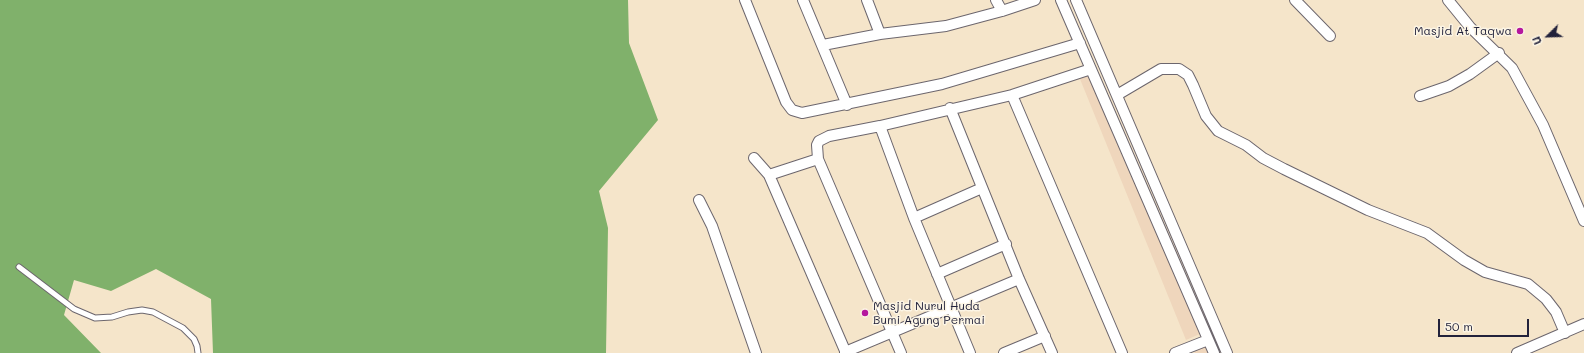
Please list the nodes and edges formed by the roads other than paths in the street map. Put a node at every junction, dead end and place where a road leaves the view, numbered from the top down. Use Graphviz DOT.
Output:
graph roads {
  1 [pos="745,0"];
  2 [pos="803,0"];
  3 [pos="867,0"];
  4 [pos="996,0"];
  5 [pos="1035,0"];
  6 [pos="1061,0"];
  7 [pos="1076,0"];
  8 [pos="1295,0"];
  9 [pos="1448,0"];
  10 [pos="1002,11"];
  11 [pos="880,34"];
  12 [pos="1330,36"];
  13 [pos="1080,43"];
  14 [pos="823,45"];
  15 [pos="1499,53"];
  16 [pos="1091,69"];
  17 [pos="1012,94"];
  18 [pos="1117,95"];
  19 [pos="1420,96"];
  20 [pos="847,105"];
  21 [pos="950,108"];
  22 [pos="880,126"];
  23 [pos="754,158"];
  24 [pos="818,159"];
  25 [pos="769,175"];
  26 [pos="982,188"];
  27 [pos="699,200"];
  28 [pos="914,218"];
  29 [pos="1584,221"];
  30 [pos="1006,244"];
  31 [pos="19,267"];
  32 [pos="937,274"];
  33 [pos="1019,279"];
  34 [pos="951,308"];
  35 [pos="1584,324"];
  36 [pos="891,332"];
  37 [pos="1565,333"];
  38 [pos="1045,336"];
  39 [pos="1208,340"];
  40 [pos="846,352"];
  41 [pos="198,353"];
  42 [pos="756,353"];
  43 [pos="900,353"];
  44 [pos="970,353"];
  45 [pos="1004,353"];
  46 [pos="1052,353"];
  47 [pos="1122,353"];
  48 [pos="1175,353"];
  49 [pos="1214,353"];
  50 [pos="1226,353"];
  51 [pos="1517,353"];
  1 -- 20 [label="street"];
  2 -- 14 [label="street"];
  3 -- 11 [label="street"];
  4 -- 10 [label="street"];
  5 -- 10 [label="street"];
  6 -- 13 [label="street"];
  7 -- 18 [label="street"];
  8 -- 12 [label="street"];
  9 -- 15 [label="street"];
  10 -- 11 [label="street"];
  11 -- 14 [label="street"];
  13 -- 16 [label="street"];
  13 -- 20 [label="street"];
  14 -- 20 [label="street"];
  15 -- 19 [label="street"];
  15 -- 29 [label="street"];
  16 -- 17 [label="street"];
  16 -- 39 [label="street"];
  17 -- 21 [label="street"];
  17 -- 47 [label="street"];
  18 -- 37 [label="street"];
  18 -- 50 [label="street"];
  21 -- 22 [label="street"];
  21 -- 26 [label="street"];
  22 -- 24 [label="street"];
  22 -- 28 [label="street"];
  23 -- 25 [label="street"];
  24 -- 25 [label="street"];
  24 -- 36 [label="street"];
  25 -- 40 [label="street"];
  26 -- 28 [label="street"];
  26 -- 30 [label="street"];
  27 -- 42 [label="street"];
  28 -- 32 [label="street"];
  30 -- 32 [label="street"];
  30 -- 33 [label="street"];
  31 -- 41 [label="lane"];
  32 -- 34 [label="street"];
  33 -- 34 [label="street"];
  33 -- 38 [label="street"];
  34 -- 36 [label="street"];
  34 -- 44 [label="street"];
  35 -- 37 [label="street"];
  36 -- 40 [label="street"];
  36 -- 43 [label="street"];
  37 -- 51 [label="street"];
  38 -- 45 [label="street"];
  38 -- 46 [label="street"];
  39 -- 48 [label="street"];
  39 -- 49 [label="street"];
}
